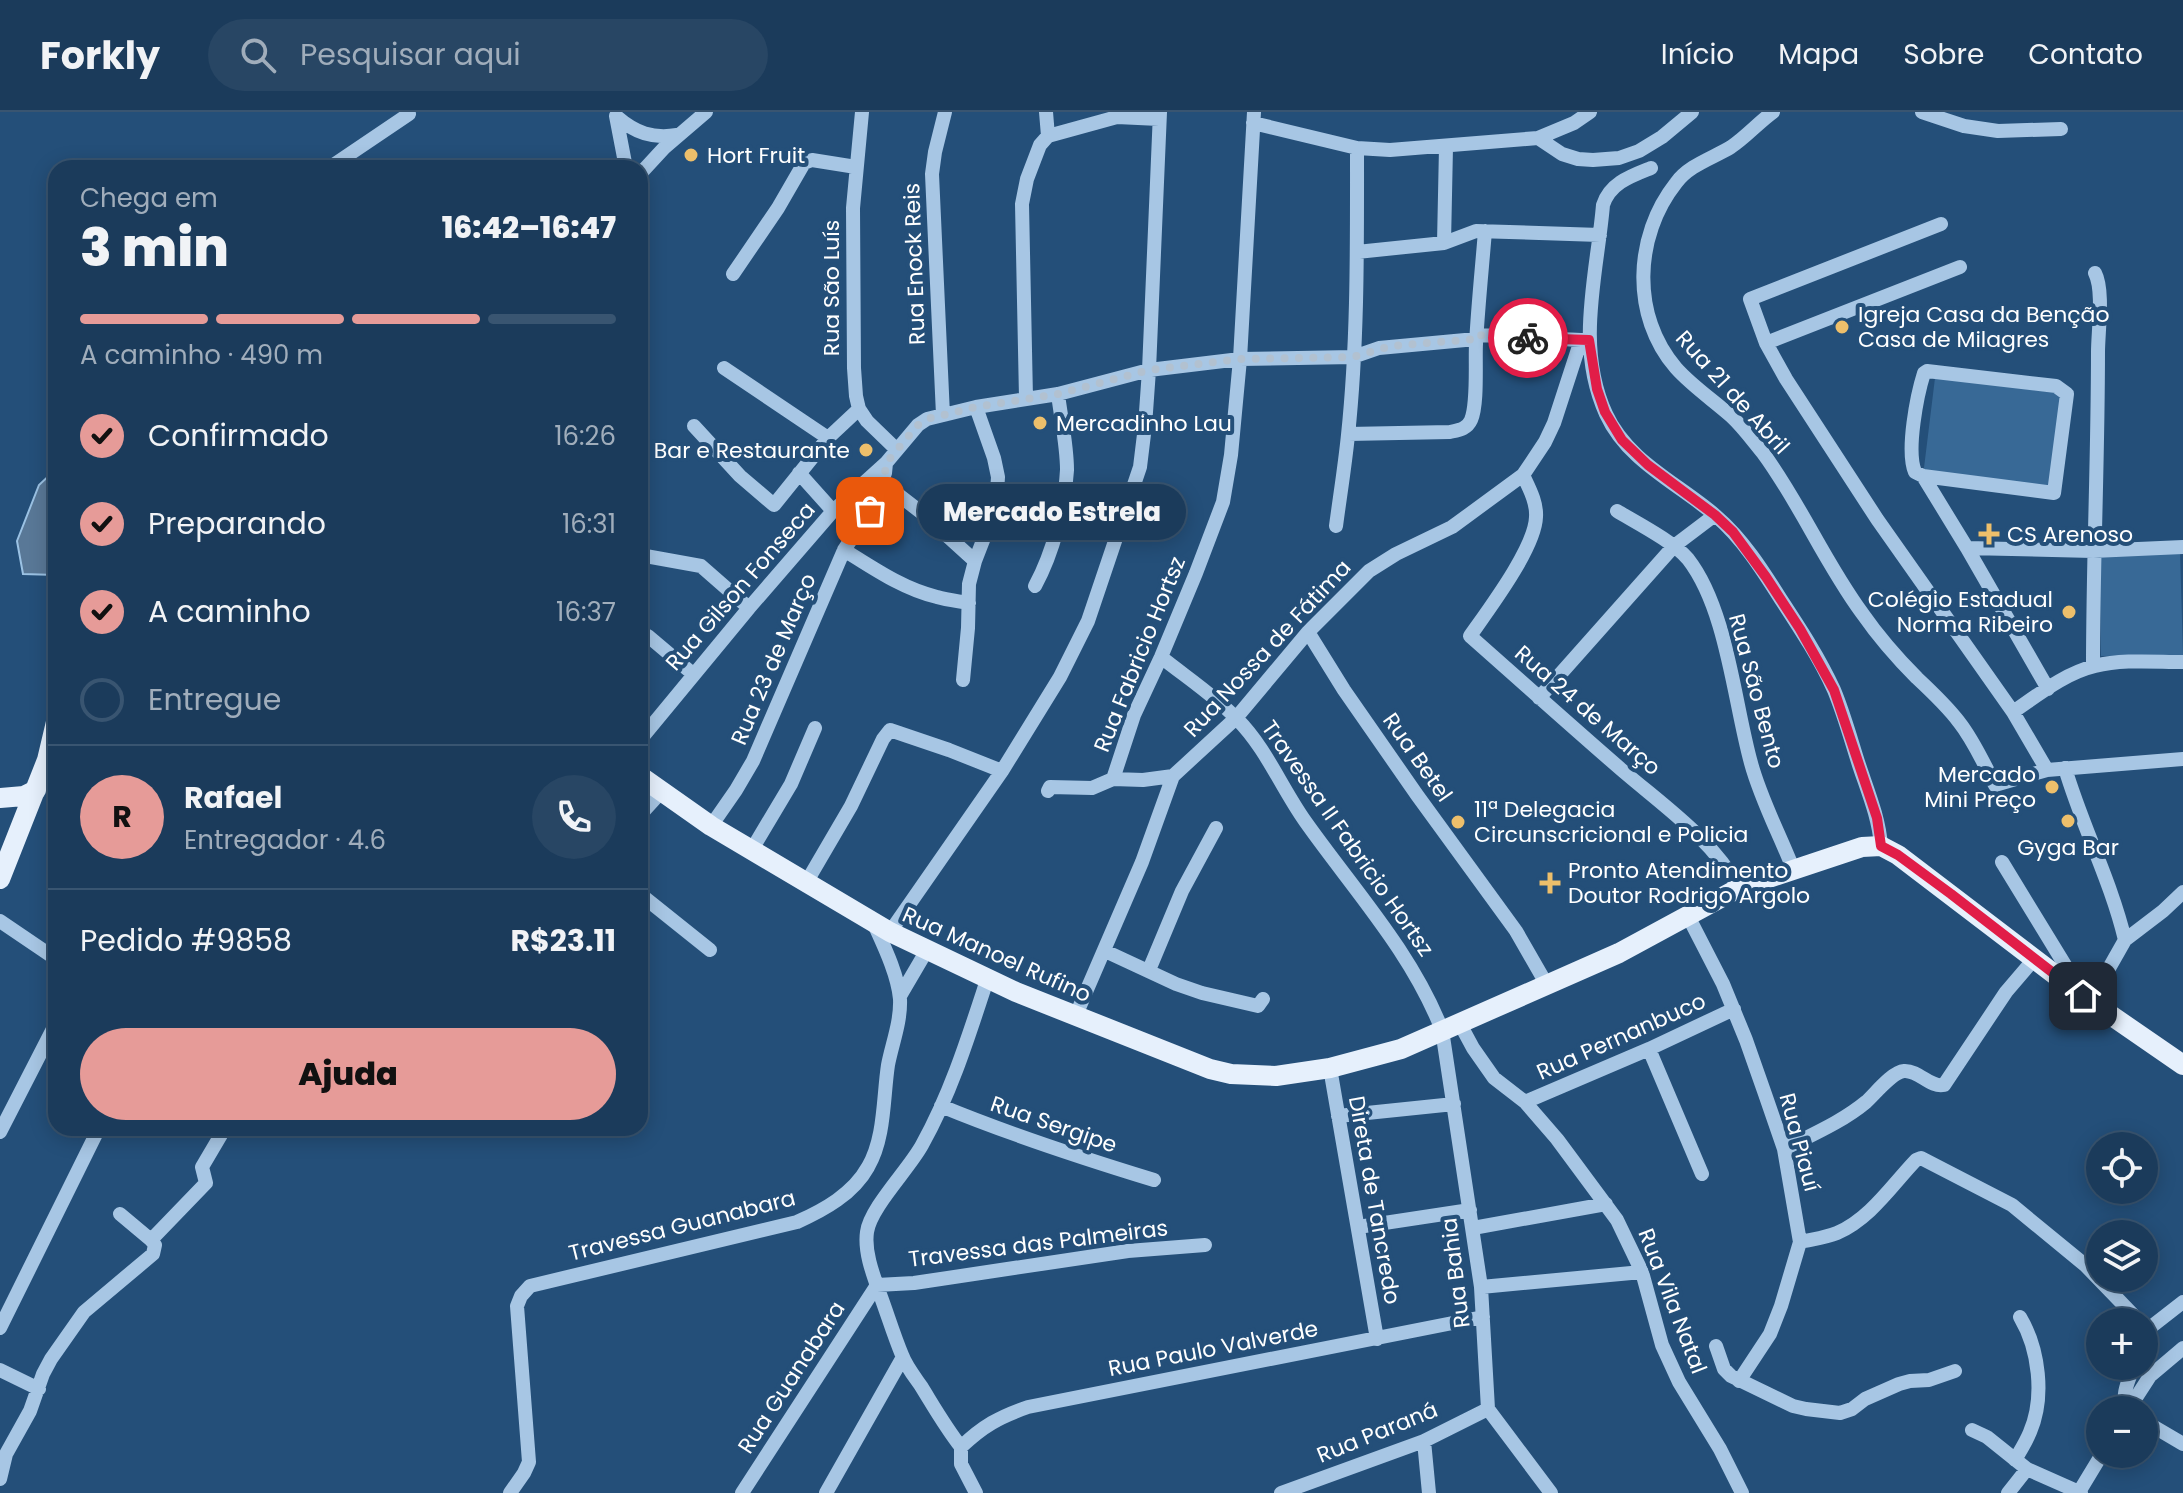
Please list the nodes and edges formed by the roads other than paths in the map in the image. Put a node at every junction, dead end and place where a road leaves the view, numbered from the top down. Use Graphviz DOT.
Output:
graph roads {
  1 [pos="706,112"];
  2 [pos="862,112"];
  3 [pos="945,112"];
  4 [pos="1046,112"];
  5 [pos="1590,112"];
  6 [pos="1692,112"];
  7 [pos="1773,112"];
  8 [pos="1922,112"];
  9 [pos="409,114"];
  10 [pos="615,114"];
  11 [pos="1160,115"];
  12 [pos="1254,118"];
  13 [pos="2061,129"];
  14 [pos="680,135"];
  15 [pos="1048,136"];
  16 [pos="1538,138"];
  17 [pos="1446,147"];
  18 [pos="1357,148"];
  19 [pos="1639,151"];
  20 [pos="341,160"];
  21 [pos="624,160"];
  22 [pos="648,165"];
  23 [pos="856,167"];
  24 [pos="1651,168"];
  25 [pos="1676,183"];
  26 [pos="1941,224"];
  27 [pos="1485,231"];
  28 [pos="1600,235"];
  29 [pos="1444,243"];
  30 [pos="1357,252"];
  31 [pos="1960,267"];
  32 [pos="2095,273"];
  33 [pos="733,274"];
  34 [pos="1476,337"];
  35 [pos="1585,340"];
  36 [pos="1766,343"];
  37 [pos="1353,357"];
  38 [pos="1240,359"];
  39 [pos="724,368"];
  40 [pos="1149,370"];
  41 [pos="1058,394"];
  42 [pos="1026,398"];
  43 [pos="976,407"];
  44 [pos="859,409"];
  45 [pos="943,415"];
  46 [pos="694,426"];
  47 [pos="1348,434"];
  48 [pos="828,438"];
  49 [pos="897,450"];
  50 [pos="886,463"];
  51 [pos="799,473"];
  52 [pos="1523,475"];
  53 [pos="1923,476"];
  54 [pos="882,482"];
  55 [pos="833,511"];
  56 [pos="1617,511"];
  57 [pos="1715,515"];
  58 [pos="1336,526"];
  59 [pos="1674,546"];
  60 [pos="2183,547"];
  61 [pos="1967,548"];
  62 [pos="844,550"];
  63 [pos="2093,551"];
  64 [pos="648,556"];
  65 [pos="975,561"];
  66 [pos="1035,586"];
  67 [pos="969,603"];
  68 [pos="749,608"];
  69 [pos="1308,632"];
  70 [pos="648,636"];
  71 [pos="1161,657"];
  72 [pos="2183,662"];
  73 [pos="2093,666"];
  74 [pos="693,674"];
  75 [pos="963,680"];
  76 [pos="2048,689"];
  77 [pos="1539,698"];
  78 [pos="2013,712"];
  79 [pos="1236,718"];
  80 [pos="815,728"];
  81 [pos="648,730"];
  82 [pos="48,756"];
  83 [pos="2183,759"];
  84 [pos="2065,768"];
  85 [pos="2047,770"];
  86 [pos="1002,771"];
  87 [pos="1173,776"];
  88 [pos="1113,779"];
  89 [pos="648,782"];
  90 [pos="36,790"];
  91 [pos="1048,791"];
  92 [pos="661,792"];
  93 [pos="0,798"];
  94 [pos="648,803"];
  95 [pos="711,826"];
  96 [pos="1216,828"];
  97 [pos="6,846"];
  98 [pos="1881,846"];
  99 [pos="751,851"];
  100 [pos="2002,862"];
  101 [pos="1794,871"];
  102 [pos="0,879"];
  103 [pos="806,883"];
  104 [pos="1739,888"];
  105 [pos="2183,892"];
  106 [pos="648,900"];
  107 [pos="1688,916"];
  108 [pos="0,921"];
  109 [pos="882,928"];
  110 [pos="2125,940"];
  111 [pos="710,950"];
  112 [pos="927,950"];
  113 [pos="1105,951"];
  114 [pos="48,954"];
  115 [pos="2035,958"];
  116 [pos="1149,970"];
  117 [pos="987,980"];
  118 [pos="1547,985"];
  119 [pos="900,996"];
  120 [pos="2087,998"];
  121 [pos="1263,999"];
  122 [pos="1734,1009"];
  123 [pos="1076,1015"];
  124 [pos="1451,1026"];
  125 [pos="48,1039"];
  126 [pos="1649,1049"];
  127 [pos="2183,1065"];
  128 [pos="1330,1068"];
  129 [pos="1525,1102"];
  130 [pos="1454,1104"];
  131 [pos="941,1106"];
  132 [pos="1338,1116"];
  133 [pos="0,1132"];
  134 [pos="95,1136"];
  135 [pos="220,1136"];
  136 [pos="1784,1149"];
  137 [pos="1702,1174"];
  138 [pos="1154,1180"];
  139 [pos="1606,1204"];
  140 [pos="1470,1210"];
  141 [pos="120,1214"];
  142 [pos="1358,1227"];
  143 [pos="1473,1228"];
  144 [pos="151,1240"];
  145 [pos="1800,1242"];
  146 [pos="1205,1245"];
  147 [pos="1642,1272"];
  148 [pos="877,1285"];
  149 [pos="1481,1287"];
  150 [pos="2183,1302"];
  151 [pos="2125,1308"];
  152 [pos="1483,1317"];
  153 [pos="2020,1317"];
  154 [pos="2158,1319"];
  155 [pos="0,1328"];
  156 [pos="1377,1339"];
  157 [pos="1716,1346"];
  158 [pos="2181,1353"];
  159 [pos="903,1357"];
  160 [pos="0,1370"];
  161 [pos="1955,1371"];
  162 [pos="1739,1381"];
  163 [pos="39,1389"];
  164 [pos="2137,1396"];
  165 [pos="1488,1409"];
  166 [pos="2158,1429"];
  167 [pos="1972,1430"];
  168 [pos="1424,1441"];
  169 [pos="2183,1444"];
  170 [pos="961,1447"];
  171 [pos="3,1453"];
  172 [pos="2021,1464"];
  173 [pos="2094,1468"];
  174 [pos="0,1479"];
  175 [pos="2080,1492"];
  176 [pos="510,1493"];
  177 [pos="742,1493"];
  178 [pos="826,1493"];
  179 [pos="976,1493"];
  180 [pos="1281,1493"];
  181 [pos="1429,1493"];
  182 [pos="1551,1493"];
  183 [pos="1742,1493"];
  184 [pos="2008,1493"];
  1 -- 14 [label="street"];
  2 -- 23 [label="street, Rua São Luís"];
  3 -- 45 [label="street, Rua Enock Reis"];
  4 -- 15 [label="street"];
  5 -- 16 [label="street"];
  6 -- 19 [label="street"];
  7 -- 25 [label="street, Rua 21 de Abril"];
  8 -- 13 [label="street"];
  9 -- 20 [label="street"];
  10 -- 14 [label="street"];
  10 -- 21 [label="street"];
  11 -- 15 [label="street"];
  11 -- 40 [label="street"];
  12 -- 18 [label="street"];
  12 -- 38 [label="street, Rua Fabricio Hortsz"];
  14 -- 22 [label="street"];
  15 -- 42 [label="street"];
  16 -- 17 [label="street"];
  16 -- 19 [label="street"];
  17 -- 18 [label="street"];
  17 -- 29 [label="street"];
  18 -- 30 [label="street"];
  19 -- 24 [label="street"];
  23 -- 33 [label="street"];
  23 -- 44 [label="street, Rua São Luís"];
  24 -- 25 [label="street"];
  24 -- 28 [label="street"];
  25 -- 85 [label="street, Rua 21 de Abril"];
  26 -- 36 [label="street"];
  27 -- 28 [label="street"];
  27 -- 29 [label="street"];
  27 -- 34 [label="street"];
  28 -- 35 [label="street"];
  29 -- 30 [label="street"];
  30 -- 37 [label="street"];
  31 -- 36 [label="street"];
  32 -- 63 [label="street"];
  34 -- 35 [label="street, Rua Gilson Fonseca"];
  34 -- 37 [label="street, Rua Gilson Fonseca"];
  34 -- 47 [label="street"];
  35 -- 52 [label="street, Rua Nossa de Fátima"];
  35 -- 57 [label="street"];
  36 -- 78 [label="street"];
  37 -- 38 [label="street, Rua Gilson Fonseca"];
  37 -- 47 [label="street"];
  38 -- 40 [label="street, Rua Gilson Fonseca"];
  38 -- 71 [label="street, Rua Fabricio Hortsz"];
  39 -- 48 [label="street"];
  40 -- 41 [label="street, Rua Gilson Fonseca"];
  40 -- 86 [label="street"];
  41 -- 42 [label="street, Rua Gilson Fonseca"];
  41 -- 66 [label="street"];
  42 -- 43 [label="street, Rua Gilson Fonseca"];
  43 -- 45 [label="street, Rua Gilson Fonseca"];
  43 -- 65 [label="street"];
  44 -- 48 [label="street"];
  44 -- 49 [label="street"];
  45 -- 49 [label="street, Rua Gilson Fonseca"];
  46 -- 51 [label="street"];
  47 -- 58 [label="street"];
  48 -- 51 [label="street"];
  49 -- 50 [label="street, Rua Gilson Fonseca"];
  50 -- 54 [label="street, Rua 23 de Março"];
  50 -- 55 [label="street, Rua Gilson Fonseca"];
  51 -- 55 [label="street"];
  52 -- 69 [label="street, Rua Nossa de Fátima"];
  52 -- 77 [label="street, Rua 24 de Março"];
  53 -- 53 [label="street"];
  53 -- 61 [label="street"];
  54 -- 62 [label="street, Rua 23 de Março"];
  54 -- 65 [label="street"];
  55 -- 68 [label="street, Rua Gilson Fonseca"];
  56 -- 59 [label="street, Rua São Bento"];
  57 -- 59 [label="street"];
  57 -- 98 [label="street"];
  59 -- 77 [label="street"];
  59 -- 101 [label="street, Rua São Bento"];
  60 -- 63 [label="street"];
  61 -- 63 [label="street"];
  61 -- 76 [label="street"];
  62 -- 67 [label="street"];
  62 -- 95 [label="street, Rua 23 de Março"];
  63 -- 73 [label="street"];
  64 -- 68 [label="street"];
  65 -- 67 [label="street"];
  67 -- 75 [label="street"];
  68 -- 74 [label="street, Rua Gilson Fonseca"];
  69 -- 79 [label="street, Rua Nossa de Fátima"];
  69 -- 118 [label="street, Rua Betel"];
  70 -- 74 [label="street"];
  71 -- 79 [label="street, Travessa II Fabricio Hortsz"];
  71 -- 88 [label="street, Rua Fabricio Hortsz"];
  72 -- 73 [label="street"];
  73 -- 76 [label="street"];
  74 -- 81 [label="street, Rua Gilson Fonseca"];
  76 -- 78 [label="street"];
  77 -- 104 [label="street, Rua 24 de Março"];
  78 -- 85 [label="street"];
  79 -- 87 [label="street, Rua Nossa de Fátima"];
  79 -- 124 [label="street, Travessa II Fabricio Hortsz"];
  80 -- 99 [label="street"];
  82 -- 90 [label="main road"];
  83 -- 84 [label="street"];
  84 -- 85 [label="street"];
  84 -- 110 [label="street"];
  86 -- 103 [label="street"];
  86 -- 109 [label="street"];
  87 -- 88 [label="street, Rua Fabricio Hortsz"];
  87 -- 113 [label="street, Rua Nossa de Fátima"];
  88 -- 91 [label="street, Rua Fabricio Hortsz"];
  89 -- 92 [label="main road, Rua Manoel Rufino"];
  90 -- 93 [label="main road"];
  90 -- 97 [label="main road"];
  92 -- 94 [label="street"];
  92 -- 95 [label="main road, Rua Manoel Rufino"];
  95 -- 99 [label="main road, Rua Manoel Rufino"];
  96 -- 116 [label="street"];
  97 -- 102 [label="main road"];
  98 -- 101 [label="main road, Rua Manoel Rufino"];
  98 -- 115 [label="main road"];
  99 -- 103 [label="main road, Rua Manoel Rufino"];
  100 -- 120 [label="street"];
  101 -- 104 [label="main road, Rua Manoel Rufino"];
  103 -- 109 [label="main road, Rua Manoel Rufino"];
  104 -- 107 [label="main road, Rua Manoel Rufino"];
  105 -- 110 [label="street"];
  106 -- 111 [label="street"];
  107 -- 118 [label="main road, Rua Manoel Rufino"];
  107 -- 122 [label="street, Rua Piauí"];
  108 -- 114 [label="street"];
  109 -- 112 [label="main road, Rua Manoel Rufino"];
  109 -- 119 [label="street, Travessa Guanabara"];
  110 -- 120 [label="street"];
  112 -- 117 [label="main road, Rua Manoel Rufino"];
  112 -- 119 [label="street, Travessa Guanabara"];
  113 -- 116 [label="street"];
  113 -- 123 [label="street, Rua Nossa de Fátima"];
  115 -- 120 [label="main road"];
  115 -- 136 [label="street"];
  116 -- 121 [label="street"];
  117 -- 123 [label="main road, Rua Manoel Rufino"];
  117 -- 131 [label="street"];
  118 -- 124 [label="main road, Rua Manoel Rufino"];
  119 -- 176 [label="street, Travessa Guanabara"];
  120 -- 127 [label="main road"];
  122 -- 126 [label="street, Rua Pernanbuco"];
  122 -- 136 [label="street, Rua Piauí"];
  123 -- 128 [label="main road, Rua Manoel Rufino"];
  124 -- 128 [label="main road, Rua Manoel Rufino"];
  124 -- 129 [label="street, Rua Vila Natal"];
  124 -- 130 [label="street, Rua Bahia"];
  125 -- 133 [label="street"];
  126 -- 129 [label="street, Rua Pernanbuco"];
  126 -- 137 [label="street"];
  128 -- 132 [label="street, Direta de Tancredo"];
  129 -- 139 [label="street, Rua Vila Natal"];
  130 -- 132 [label="street"];
  130 -- 140 [label="street, Rua Bahia"];
  131 -- 138 [label="street, Rua Sergipe"];
  131 -- 148 [label="street"];
  132 -- 142 [label="street, Direta de Tancredo"];
  134 -- 155 [label="street"];
  135 -- 144 [label="street"];
  136 -- 145 [label="street, Rua Piauí"];
  139 -- 143 [label="street"];
  139 -- 147 [label="street, Rua Vila Natal"];
  140 -- 142 [label="street"];
  140 -- 143 [label="street, Rua Bahia"];
  141 -- 144 [label="street"];
  142 -- 156 [label="street, Direta de Tancredo"];
  143 -- 149 [label="street, Rua Bahia"];
  144 -- 163 [label="street"];
  145 -- 151 [label="street"];
  145 -- 162 [label="street, Rua Piauí"];
  146 -- 148 [label="street, Travessa das Palmeiras"];
  147 -- 149 [label="street"];
  147 -- 183 [label="street, Rua Vila Natal"];
  148 -- 159 [label="street"];
  148 -- 177 [label="street, Rua Guanabara"];
  149 -- 152 [label="street, Rua Bahia"];
  150 -- 154 [label="street"];
  152 -- 156 [label="street, Rua Paulo Valverde"];
  152 -- 165 [label="street, Rua Bahia"];
  153 -- 172 [label="street"];
  156 -- 170 [label="street, Rua Paulo Valverde"];
  157 -- 162 [label="street"];
  158 -- 164 [label="street"];
  159 -- 170 [label="street"];
  159 -- 178 [label="street"];
  160 -- 163 [label="street"];
  161 -- 162 [label="street"];
  163 -- 171 [label="street"];
  165 -- 168 [label="street, Rua Paraná"];
  165 -- 182 [label="street"];
  166 -- 169 [label="street"];
  167 -- 172 [label="street"];
  168 -- 180 [label="street, Rua Paraná"];
  168 -- 181 [label="street"];
  170 -- 179 [label="street"];
  171 -- 174 [label="street"];
  172 -- 175 [label="street"];
  172 -- 184 [label="street"];
  173 -- 175 [label="street"];
}
